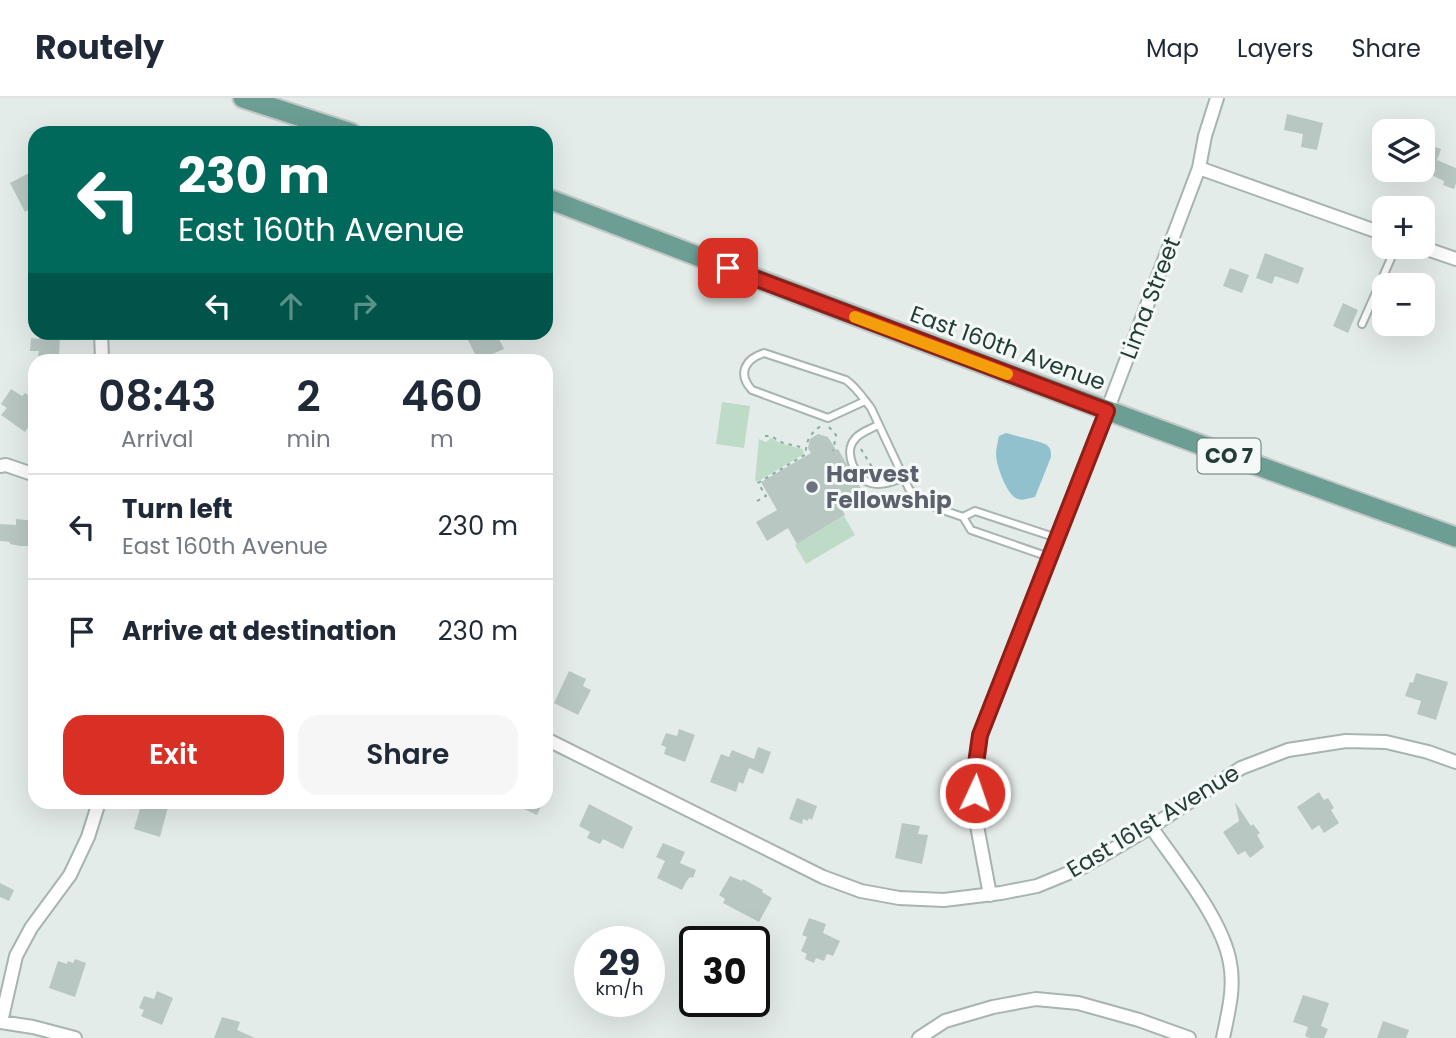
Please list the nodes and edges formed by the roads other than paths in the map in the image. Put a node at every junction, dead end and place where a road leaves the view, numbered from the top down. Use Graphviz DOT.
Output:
graph roads {
  1 [pos="243,98"];
  2 [pos="1217,98"];
  3 [pos="329,126"];
  4 [pos="1199,168"];
  5 [pos="553,201"];
  6 [pos="1372,230"];
  7 [pos="1435,252"];
  8 [pos="1391,259"];
  9 [pos="1456,259"];
  10 [pos="1362,324"];
  11 [pos="865,401"];
  12 [pos="1107,411"];
  13 [pos="878,425"];
  14 [pos="0,466"];
  15 [pos="28,473"];
  16 [pos="903,478"];
  17 [pos="963,517"];
  18 [pos="1456,537"];
  19 [pos="1056,538"];
  20 [pos="1049,558"];
  21 [pos="553,742"];
  22 [pos="1456,762"];
  23 [pos="97,809"];
  24 [pos="1151,827"];
  25 [pos="990,895"];
  26 [pos="0,1022"];
  27 [pos="75,1038"];
  28 [pos="919,1038"];
  29 [pos="1189,1038"];
  30 [pos="1223,1038"];
  1 -- 3 [label="main road"];
  2 -- 4 [label="street, Lima Street"];
  4 -- 6 [label="street"];
  4 -- 12 [label="street, Lima Street"];
  5 -- 12 [label="main road, East 160th Avenue / CO 7"];
  7 -- 9 [label="street"];
  8 -- 10 [label="lane"];
  11 -- 11 [label="lane"];
  11 -- 13 [label="lane"];
  12 -- 18 [label="main road, East 160th Avenue / CO 7"];
  12 -- 19 [label="street, Lima Street"];
  13 -- 16 [label="lane"];
  13 -- 16 [label="lane"];
  14 -- 15 [label="street"];
  16 -- 17 [label="lane"];
  17 -- 19 [label="lane"];
  17 -- 20 [label="lane"];
  19 -- 20 [label="street, Lima Street"];
  20 -- 25 [label="street, Lima Street"];
  21 -- 25 [label="street, East 161st Avenue"];
  22 -- 24 [label="street, East 161st Avenue"];
  23 -- 26 [label="street"];
  24 -- 25 [label="street, East 161st Avenue"];
  24 -- 30 [label="street"];
  26 -- 27 [label="street"];
  28 -- 29 [label="street"];
}
